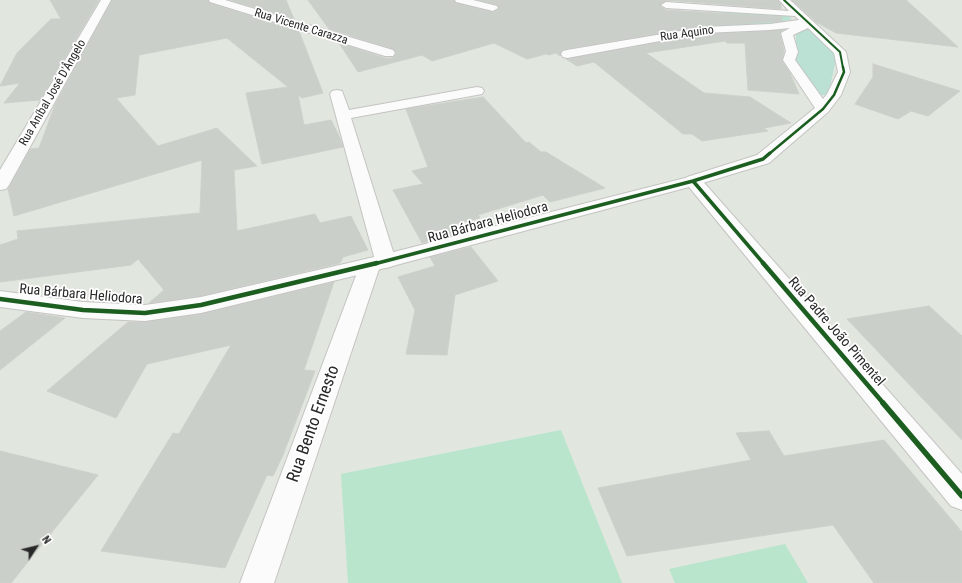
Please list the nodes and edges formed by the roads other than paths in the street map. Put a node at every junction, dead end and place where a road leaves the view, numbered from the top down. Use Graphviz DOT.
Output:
graph roads {
  1 [pos="106,0"];
  2 [pos="214,0"];
  3 [pos="460,0"];
  4 [pos="784,0"];
  5 [pos="663,3"];
  6 [pos="493,8"];
  7 [pos="805,20"];
  8 [pos="770,27"];
  9 [pos="704,30"];
  10 [pos="787,33"];
  11 [pos="389,53"];
  12 [pos="567,54"];
  13 [pos="477,91"];
  14 [pos="338,94"];
  15 [pos="823,109"];
  16 [pos="344,115"];
  17 [pos="693,181"];
  18 [pos="0,185"];
  19 [pos="378,263"];
  20 [pos="0,299"];
  21 [pos="962,496"];
  22 [pos="257,583"];
  1 -- 18 [label="street, Rua Aníbal José D'Ângelo"];
  2 -- 11 [label="street, Rua Vicente Carazza"];
  3 -- 6 [label="street"];
  4 -- 7 [label="street, Rua Bárbara Heliodora"];
  5 -- 7 [label="street"];
  5 -- 9 [label="street"];
  7 -- 8 [label="street, Rua Aquino"];
  7 -- 10 [label="street"];
  7 -- 15 [label="street, Rua Bárbara Heliodora"];
  8 -- 9 [label="street, Rua Aquino"];
  8 -- 10 [label="street"];
  9 -- 12 [label="street, Rua Aquino"];
  10 -- 15 [label="street"];
  13 -- 16 [label="street"];
  14 -- 16 [label="street"];
  15 -- 17 [label="street, Rua Bárbara Heliodora"];
  16 -- 19 [label="street"];
  17 -- 19 [label="street, Rua Bárbara Heliodora"];
  17 -- 21 [label="street, Rua Padre João Pimentel"];
  19 -- 20 [label="street, Rua Bárbara Heliodora"];
  19 -- 22 [label="street, Rua Bento Ernesto"];
}
